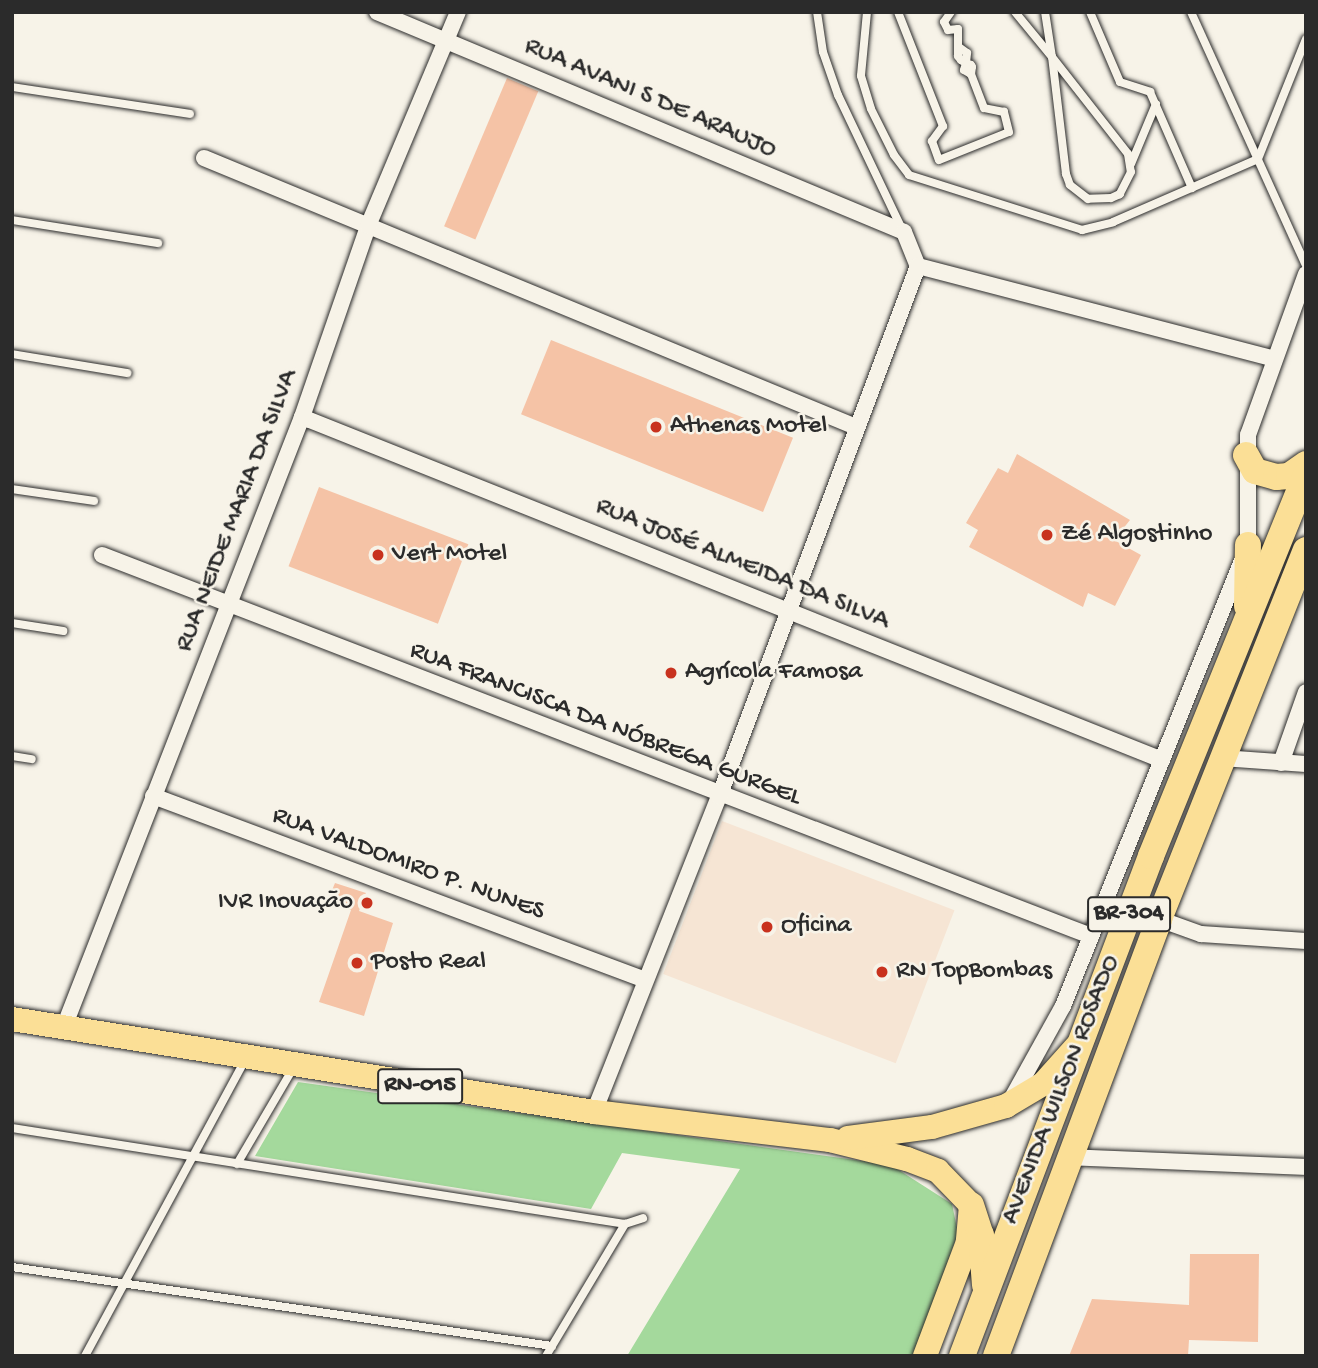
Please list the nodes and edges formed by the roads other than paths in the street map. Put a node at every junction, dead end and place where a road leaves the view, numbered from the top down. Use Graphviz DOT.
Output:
graph roads {
  1 [pos="377,12"];
  2 [pos="458,12"];
  3 [pos="817,12"];
  4 [pos="867,12"];
  5 [pos="898,12"];
  6 [pos="951,12"];
  7 [pos="1015,12"];
  8 [pos="1045,12"];
  9 [pos="1090,12"];
  10 [pos="1191,12"];
  11 [pos="1306,39"];
  12 [pos="446,40"];
  13 [pos="1052,57"];
  14 [pos="12,87"];
  15 [pos="1156,104"];
  16 [pos="190,114"];
  17 [pos="204,158"];
  18 [pos="1258,159"];
  19 [pos="1131,163"];
  20 [pos="1192,188"];
  21 [pos="12,220"];
  22 [pos="368,226"];
  23 [pos="904,232"];
  24 [pos="158,243"];
  25 [pos="1306,265"];
  26 [pos="918,266"];
  27 [pos="1306,274"];
  28 [pos="12,354"];
  29 [pos="1274,359"];
  30 [pos="127,373"];
  31 [pos="302,417"];
  32 [pos="856,428"];
  33 [pos="1246,454"];
  34 [pos="1306,464"];
  35 [pos="1306,475"];
  36 [pos="12,489"];
  37 [pos="94,501"];
  38 [pos="1248,545"];
  39 [pos="1306,551"];
  40 [pos="102,555"];
  41 [pos="229,606"];
  42 [pos="790,610"];
  43 [pos="12,622"];
  44 [pos="1247,622"];
  45 [pos="63,631"];
  46 [pos="1306,692"];
  47 [pos="12,756"];
  48 [pos="1222,758"];
  49 [pos="32,759"];
  50 [pos="1163,760"];
  51 [pos="1281,763"];
  52 [pos="1306,764"];
  53 [pos="153,796"];
  54 [pos="719,797"];
  55 [pos="1159,919"];
  56 [pos="1091,936"];
  57 [pos="1306,941"];
  58 [pos="645,980"];
  59 [pos="12,1019"];
  60 [pos="64,1027"];
  61 [pos="1082,1038"];
  62 [pos="247,1058"];
  63 [pos="294,1067"];
  64 [pos="1006,1106"];
  65 [pos="594,1112"];
  66 [pos="12,1128"];
  67 [pos="830,1140"];
  68 [pos="194,1156"];
  69 [pos="1068,1157"];
  70 [pos="237,1164"];
  71 [pos="1306,1167"];
  72 [pos="971,1205"];
  73 [pos="643,1218"];
  74 [pos="625,1224"];
  75 [pos="12,1267"];
  76 [pos="123,1285"];
  77 [pos="986,1294"];
  78 [pos="552,1346"];
  79 [pos="85,1356"];
  80 [pos="546,1356"];
  81 [pos="925,1356"];
  82 [pos="962,1356"];
  83 [pos="996,1356"];
  1 -- 12 [label="street, RUA AVANI S DE ARAUJO"];
  2 -- 12 [label="street, RUA NEIDE MARIA DA SILVA"];
  3 -- 23 [label="lane"];
  4 -- 20 [label="lane"];
  5 -- 6 [label="lane"];
  7 -- 13 [label="lane"];
  8 -- 13 [label="lane"];
  9 -- 15 [label="lane"];
  10 -- 18 [label="lane"];
  11 -- 18 [label="lane"];
  12 -- 22 [label="street, RUA NEIDE MARIA DA SILVA"];
  12 -- 23 [label="street, RUA AVANI S DE ARAUJO"];
  13 -- 19 [label="lane"];
  13 -- 19 [label="lane"];
  14 -- 16 [label="lane"];
  15 -- 19 [label="lane"];
  15 -- 20 [label="lane"];
  17 -- 22 [label="street"];
  18 -- 20 [label="lane"];
  18 -- 25 [label="lane"];
  21 -- 24 [label="lane"];
  22 -- 31 [label="street, RUA NEIDE MARIA DA SILVA"];
  22 -- 32 [label="street"];
  23 -- 26 [label="street"];
  26 -- 29 [label="street"];
  26 -- 32 [label="street"];
  27 -- 29 [label="street"];
  28 -- 30 [label="lane"];
  29 -- 33 [label="street"];
  31 -- 41 [label="street, RUA NEIDE MARIA DA SILVA"];
  31 -- 42 [label="street, RUA JOSÉ ALMEIDA DA SILVA"];
  32 -- 42 [label="street"];
  33 -- 34 [label="highway"];
  33 -- 38 [label="street"];
  35 -- 44 [label="highway, AVENIDA WILSON ROSADO / BR-304"];
  36 -- 37 [label="lane"];
  38 -- 44 [label="highway"];
  38 -- 50 [label="street"];
  39 -- 48 [label="highway, AVENIDA WILSON ROSADO / BR-304"];
  40 -- 41 [label="street, RUA FRANCISCA DA NÓBREGA GURGEL"];
  41 -- 53 [label="street, RUA NEIDE MARIA DA SILVA"];
  41 -- 54 [label="street, RUA FRANCISCA DA NÓBREGA GURGEL"];
  42 -- 50 [label="street, RUA JOSÉ ALMEIDA DA SILVA"];
  42 -- 54 [label="street"];
  43 -- 45 [label="lane"];
  44 -- 61 [label="highway, AVENIDA WILSON ROSADO / BR-304"];
  46 -- 51 [label="street"];
  47 -- 49 [label="lane"];
  48 -- 51 [label="street"];
  48 -- 55 [label="highway, AVENIDA WILSON ROSADO / BR-304"];
  50 -- 56 [label="street"];
  51 -- 52 [label="street"];
  53 -- 58 [label="street, RUA VALDOMIRO P. NUNES"];
  53 -- 60 [label="street, RUA NEIDE MARIA DA SILVA"];
  54 -- 56 [label="street, RUA FRANCISCA DA NÓBREGA GURGEL"];
  54 -- 58 [label="street"];
  55 -- 57 [label="street"];
  55 -- 69 [label="highway, AVENIDA WILSON ROSADO / BR-304"];
  56 -- 64 [label="street"];
  58 -- 65 [label="street"];
  59 -- 60 [label="main road, RN-015"];
  60 -- 62 [label="main road, RN-015"];
  61 -- 64 [label="main road"];
  61 -- 77 [label="highway, AVENIDA WILSON ROSADO / BR-304"];
  62 -- 63 [label="main road, RN-015"];
  62 -- 68 [label="lane"];
  63 -- 65 [label="main road, RN-015"];
  63 -- 70 [label="lane"];
  64 -- 67 [label="main road"];
  65 -- 67 [label="main road, RN-015"];
  66 -- 68 [label="lane"];
  67 -- 72 [label="main road"];
  68 -- 70 [label="lane"];
  68 -- 76 [label="lane"];
  69 -- 71 [label="street"];
  69 -- 83 [label="highway, AVENIDA WILSON ROSADO / BR-304"];
  70 -- 74 [label="lane"];
  72 -- 77 [label="highway"];
  72 -- 81 [label="main road"];
  73 -- 74 [label="lane"];
  74 -- 78 [label="lane"];
  75 -- 76 [label="lane"];
  76 -- 78 [label="lane"];
  76 -- 79 [label="lane"];
  77 -- 82 [label="highway, AVENIDA WILSON ROSADO / BR-304"];
  78 -- 80 [label="lane"];
}
